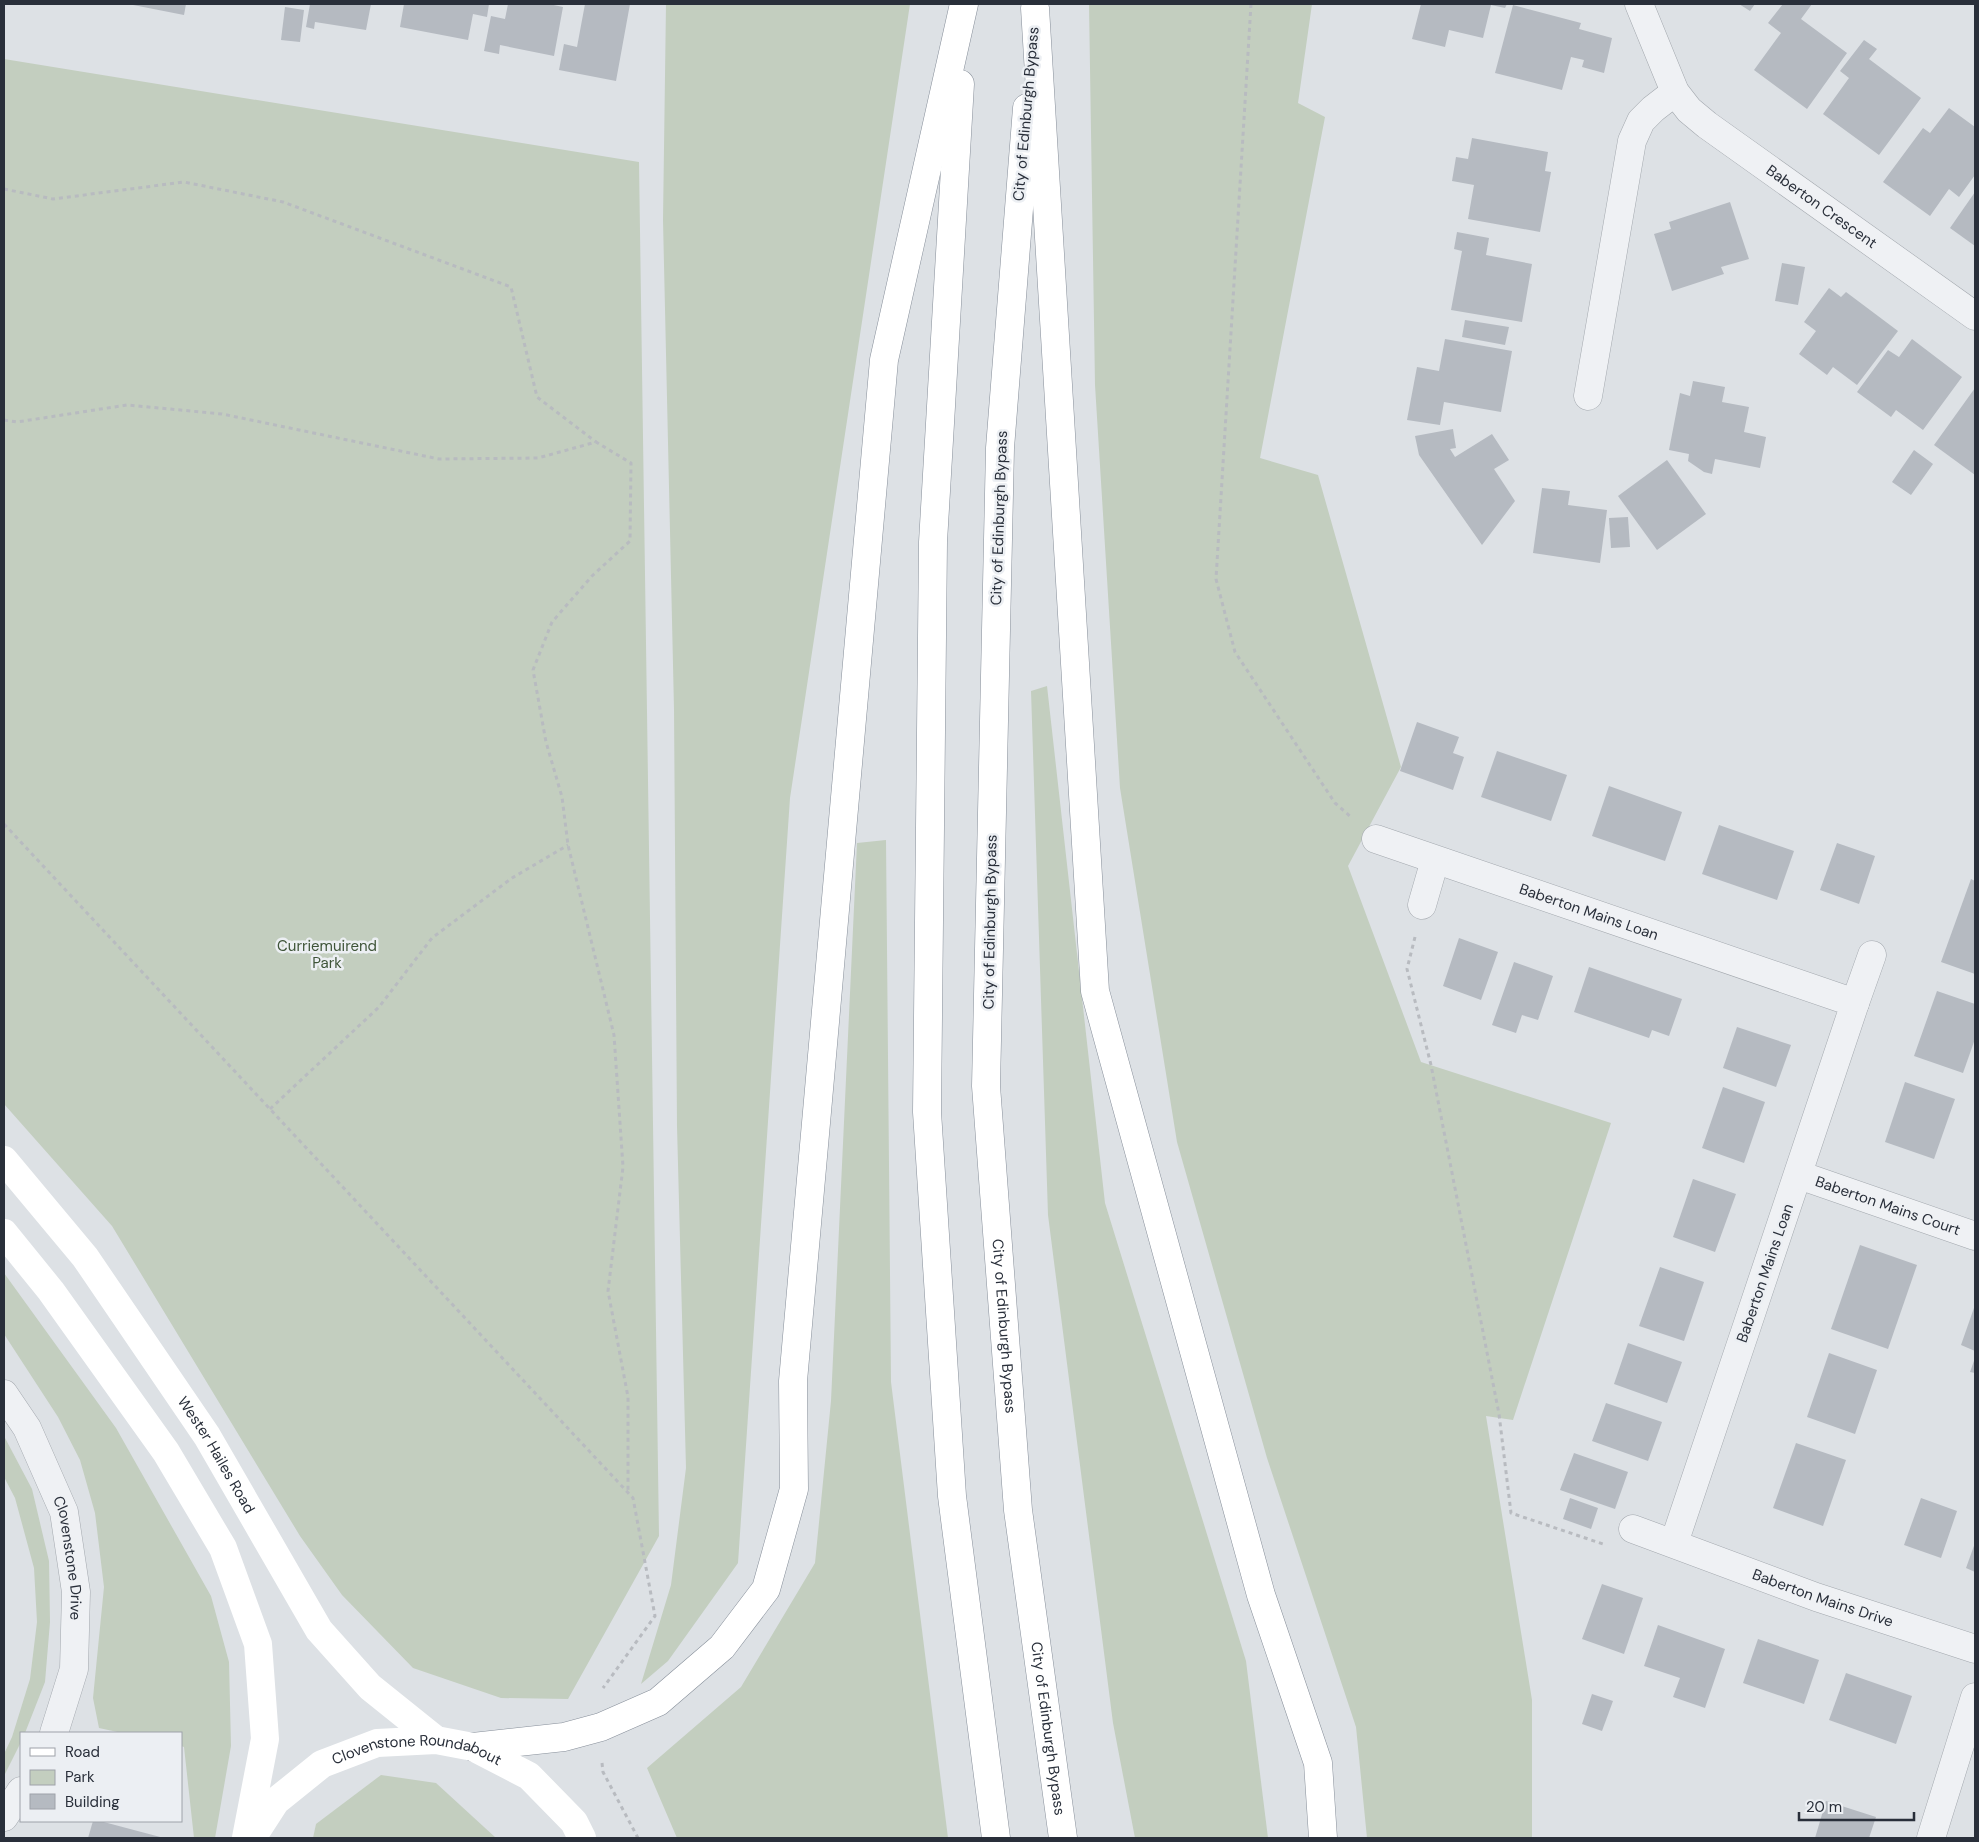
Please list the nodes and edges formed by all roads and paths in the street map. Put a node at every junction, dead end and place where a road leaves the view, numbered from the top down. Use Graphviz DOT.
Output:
graph roads {
  1 [pos="964,4"];
  2 [pos="1251,4"];
  3 [pos="1639,4"];
  4 [pos="1035,6"];
  5 [pos="1675,92"];
  6 [pos="4,189"];
  7 [pos="1975,316"];
  8 [pos="1588,396"];
  9 [pos="4,420"];
  10 [pos="596,442"];
  11 [pos="4,824"];
  12 [pos="1376,840"];
  13 [pos="568,845"];
  14 [pos="1435,860"];
  15 [pos="1422,905"];
  16 [pos="1872,955"];
  17 [pos="1855,1003"];
  18 [pos="270,1109"];
  19 [pos="4,1160"];
  20 [pos="1799,1175"];
  21 [pos="4,1234"];
  22 [pos="1975,1236"];
  23 [pos="4,1394"];
  24 [pos="628,1492"];
  25 [pos="1633,1529"];
  26 [pos="1674,1543"];
  27 [pos="1604,1545"];
  28 [pos="1975,1649"];
  29 [pos="1975,1698"];
  30 [pos="601,1727"];
  31 [pos="54,1732"];
  32 [pos="436,1740"];
  33 [pos="473,1747"];
  34 [pos="20,1793"];
  35 [pos="4,1817"];
  36 [pos="246,1838"];
  37 [pos="252,1838"];
  38 [pos="582,1838"];
  39 [pos="638,1838"];
  40 [pos="996,1838"];
  41 [pos="1063,1838"];
  42 [pos="1322,1838"];
  43 [pos="1931,1838"];
  1 -- 30 [label="main road"];
  1 -- 40 [label="main road"];
  2 -- 12 [label="path"];
  3 -- 5 [label="street, Baberton Crescent"];
  4 -- 41 [label="main road, City of Edinburgh Bypass"];
  4 -- 42 [label="main road"];
  5 -- 7 [label="street, Baberton Crescent"];
  5 -- 8 [label="street"];
  6 -- 10 [label="path"];
  9 -- 10 [label="path"];
  10 -- 13 [label="path"];
  11 -- 18 [label="path"];
  12 -- 14 [label="street, Baberton Mains Loan"];
  13 -- 18 [label="path"];
  13 -- 24 [label="path"];
  14 -- 15 [label="street"];
  14 -- 17 [label="street, Baberton Mains Loan"];
  15 -- 27 [label="path"];
  16 -- 17 [label="street, Baberton Mains Loan"];
  17 -- 20 [label="street, Baberton Mains Loan"];
  18 -- 24 [label="path"];
  19 -- 32 [label="main road, Wester Hailes Road"];
  20 -- 22 [label="street, Baberton Mains Court"];
  20 -- 26 [label="street, Baberton Mains Loan"];
  21 -- 36 [label="main road"];
  23 -- 31 [label="street, Clovenstone Drive"];
  24 -- 30 [label="path"];
  25 -- 26 [label="street, Baberton Mains Drive"];
  26 -- 28 [label="street, Baberton Mains Drive"];
  29 -- 43 [label="street"];
  30 -- 33 [label="main road"];
  30 -- 39 [label="path"];
  32 -- 33 [label="main road, Clovenstone Roundabout"];
  32 -- 37 [label="main road, Clovenstone Roundabout"];
  33 -- 38 [label="main road, Clovenstone Roundabout"];
  34 -- 35 [label="street"];
}
